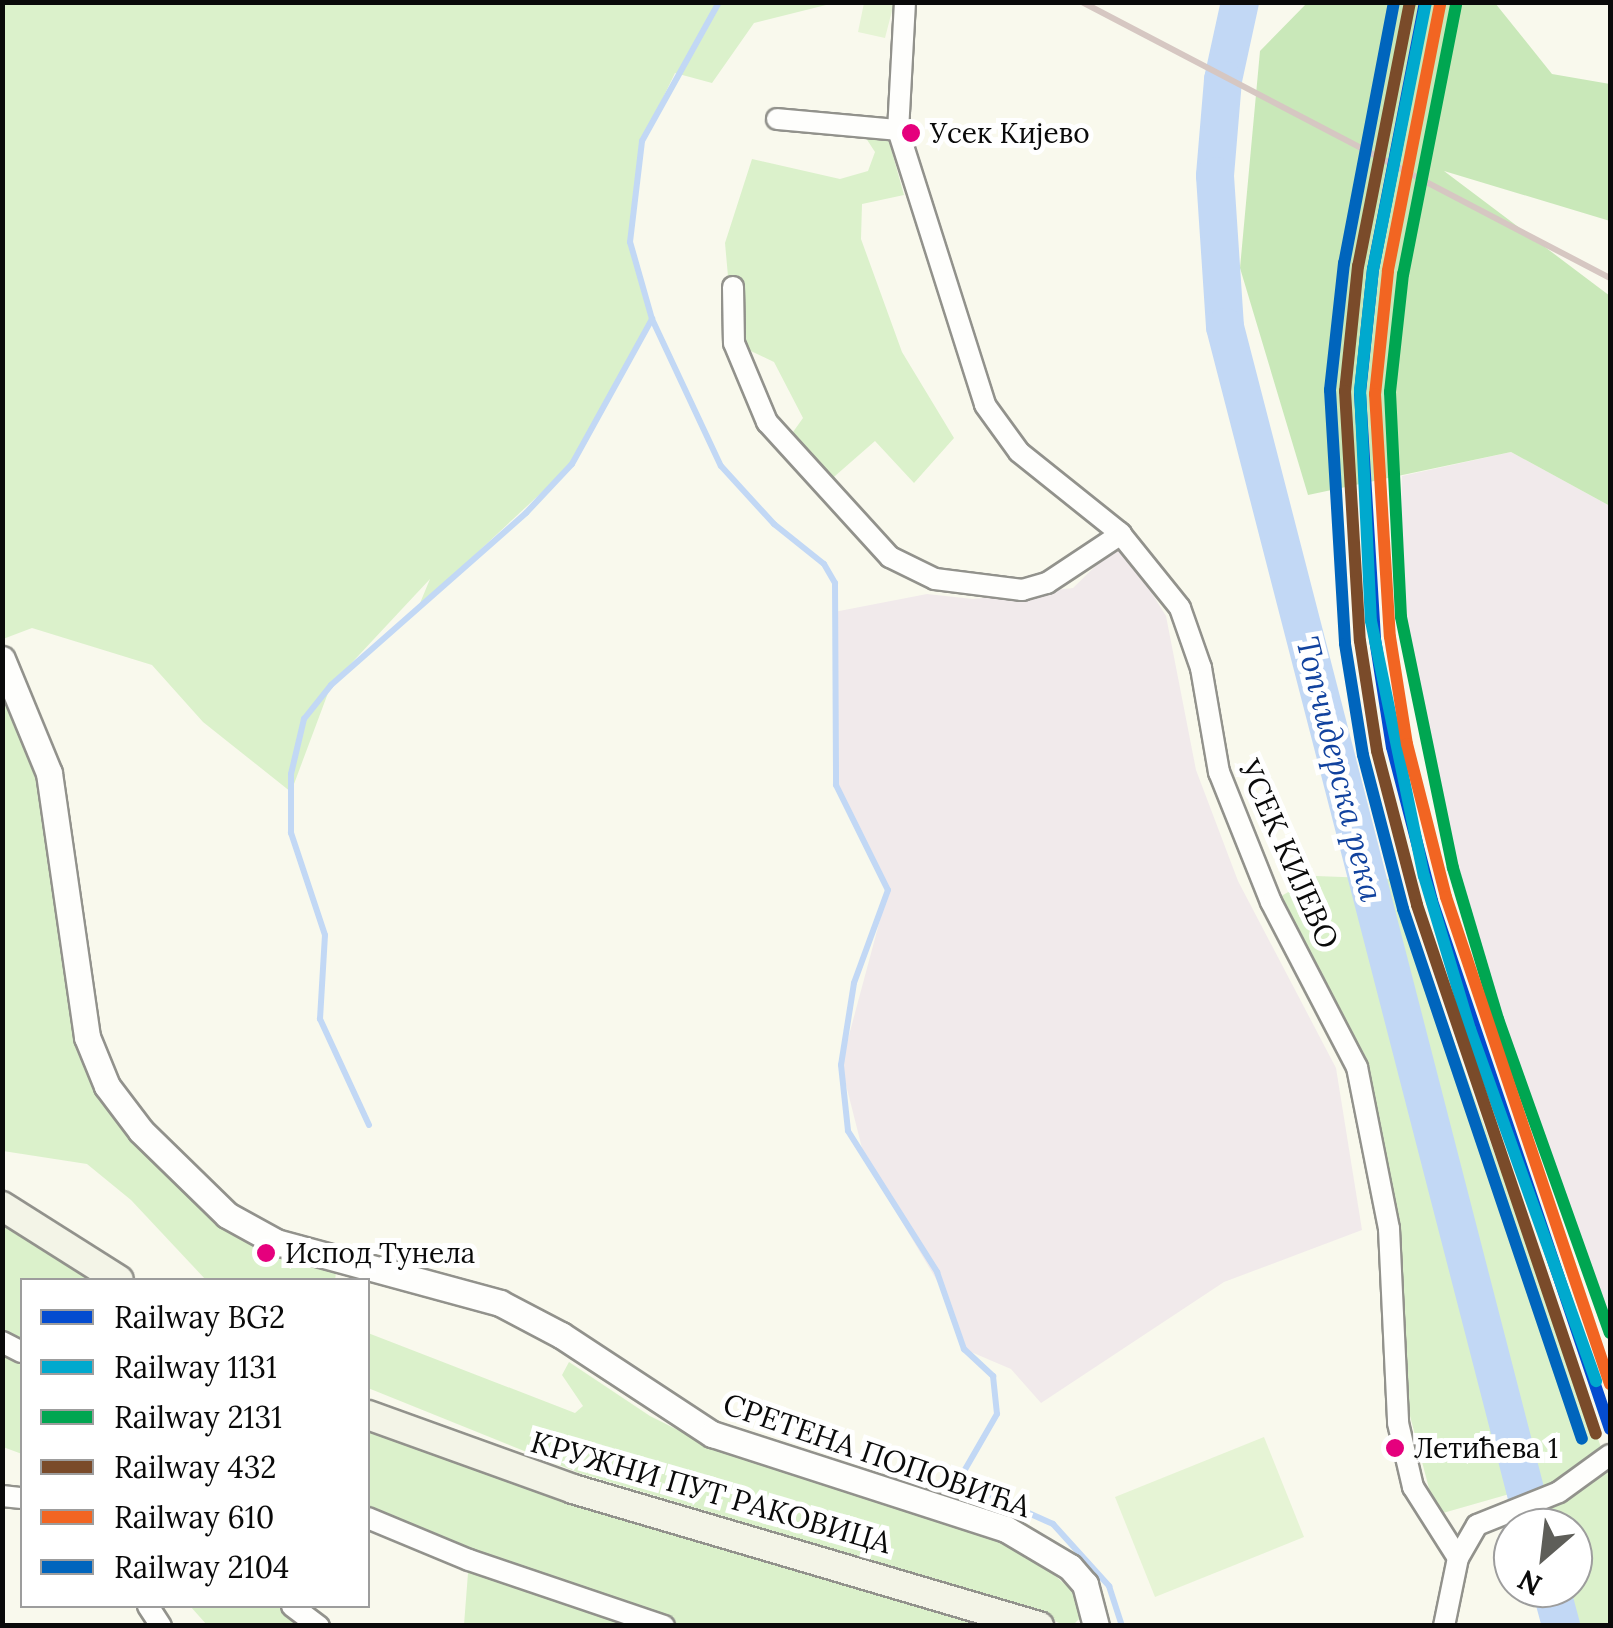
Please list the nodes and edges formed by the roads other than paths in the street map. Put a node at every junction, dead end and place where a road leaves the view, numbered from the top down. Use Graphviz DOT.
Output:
graph roads {
  1 [pos="905,2"];
  2 [pos="777,119"];
  3 [pos="898,130"];
  4 [pos="733,287"];
  5 [pos="1121,534"];
  6 [pos="2,660"];
  7 [pos="2,1206"];
  8 [pos="117,1278"];
  9 [pos="370,1416"];
  10 [pos="1610,1454"];
  11 [pos="370,1519"];
  12 [pos="1458,1558"];
  13 [pos="295,1608"];
  14 [pos="319,1626"];
  15 [pos="664,1626"];
  16 [pos="1038,1626"];
  17 [pos="1096,1626"];
  18 [pos="1444,1626"];
  1 -- 3 [label="street, УСЕК КИЈЕВО"];
  2 -- 3 [label="street"];
  3 -- 5 [label="street, УСЕК КИЈЕВО"];
  4 -- 5 [label="street"];
  5 -- 12 [label="street, УСЕК КИЈЕВО"];
  6 -- 17 [label="street, СРЕТЕНА ПОПОВИЋА"];
  7 -- 8 [label="main road"];
  9 -- 16 [label="main road, КРУЖНИ ПУТ РАКОВИЦА"];
  10 -- 12 [label="street"];
  11 -- 15 [label="street"];
  12 -- 18 [label="street"];
  13 -- 14 [label="street"];
}
